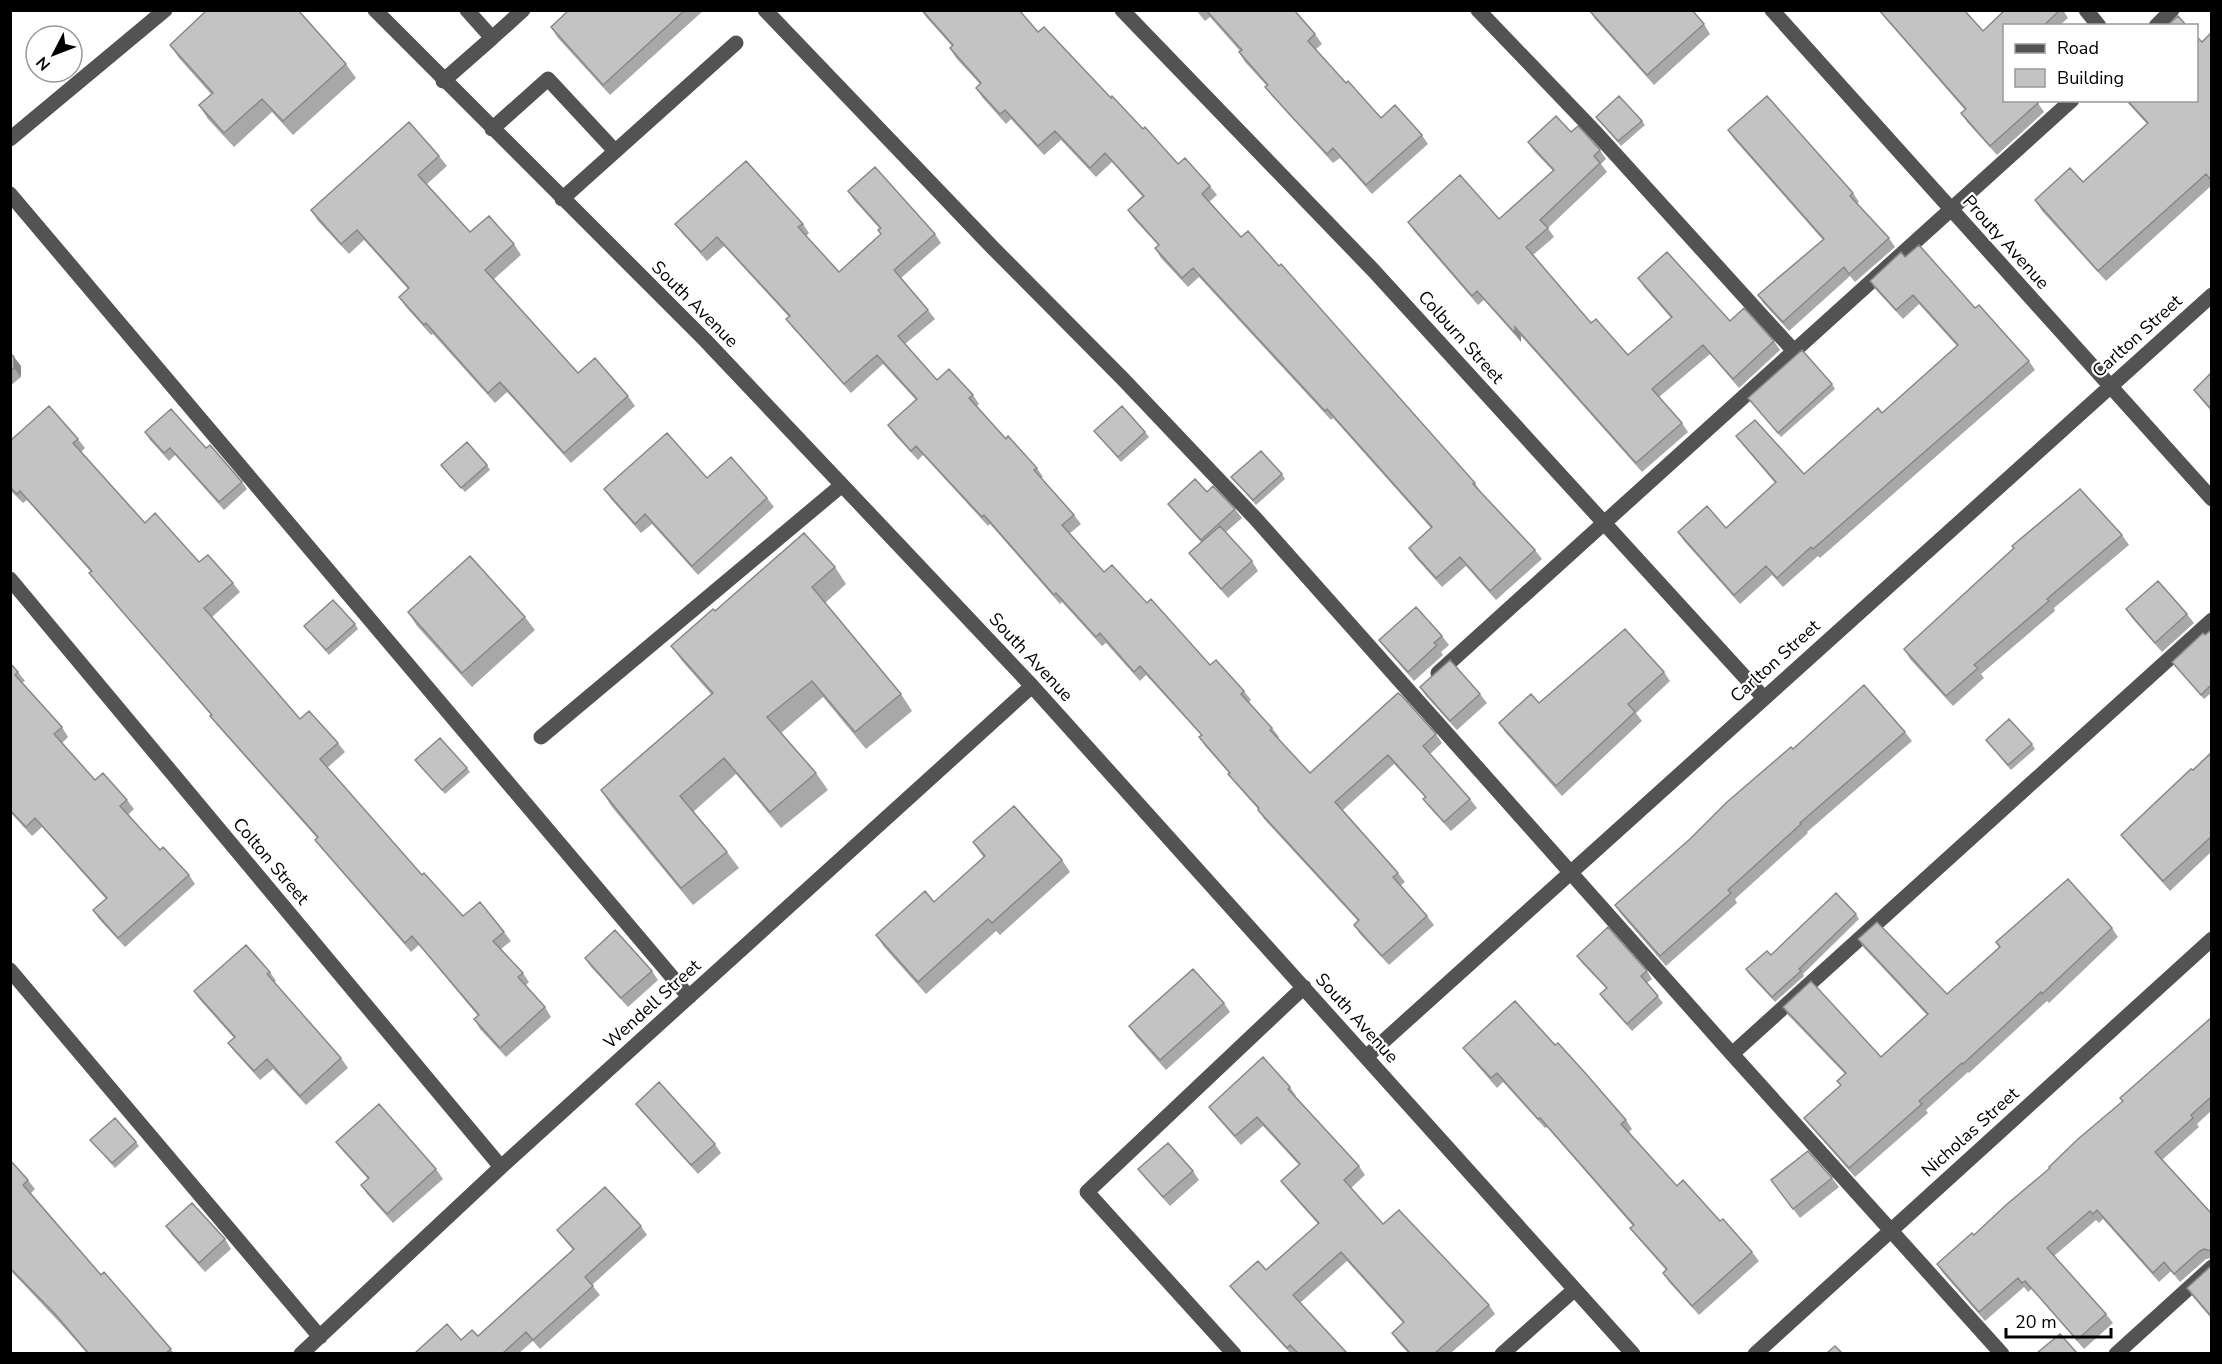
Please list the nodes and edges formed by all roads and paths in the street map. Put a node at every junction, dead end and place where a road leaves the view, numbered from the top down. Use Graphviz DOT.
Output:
graph roads {
  1 [pos="165,10"];
  2 [pos="375,10"];
  3 [pos="467,10"];
  4 [pos="523,10"];
  5 [pos="765,10"];
  6 [pos="1122,10"];
  7 [pos="1478,10"];
  8 [pos="1772,10"];
  9 [pos="2086,10"];
  10 [pos="2172,10"];
  11 [pos="2097,24"];
  12 [pos="2158,24"];
  13 [pos="492,38"];
  14 [pos="736,42"];
  15 [pos="443,81"];
  16 [pos="2070,102"];
  17 [pos="492,129"];
  18 [pos="10,139"];
  19 [pos="615,151"];
  20 [pos="10,194"];
  21 [pos="562,199"];
  22 [pos="1951,210"];
  23 [pos="2211,295"];
  24 [pos="1794,351"];
  25 [pos="2109,386"];
  26 [pos="842,485"];
  27 [pos="2211,499"];
  28 [pos="1604,523"];
  29 [pos="10,579"];
  30 [pos="2211,620"];
  31 [pos="1032,686"];
  32 [pos="1421,688"];
  33 [pos="1764,698"];
  34 [pos="541,736"];
  35 [pos="1570,873"];
  36 [pos="2211,939"];
  37 [pos="10,970"];
  38 [pos="1304,987"];
  39 [pos="688,997"];
  40 [pos="1732,1054"];
  41 [pos="1366,1057"];
  42 [pos="501,1167"];
  43 [pos="1890,1231"];
  44 [pos="2211,1267"];
  45 [pos="1574,1290"];
  46 [pos="320,1336"];
  47 [pos="301,1353"];
  48 [pos="1234,1353"];
  49 [pos="1502,1353"];
  50 [pos="1633,1353"];
  51 [pos="1755,1353"];
  52 [pos="2002,1353"];
  53 [pos="2116,1353"];
  1 -- 18 [label="street"];
  2 -- 15 [label="street, South Avenue"];
  3 -- 13 [label="street"];
  4 -- 13 [label="street"];
  5 -- 32 [label="street"];
  6 -- 28 [label="street, Colburn Street"];
  7 -- 24 [label="street"];
  8 -- 22 [label="street, Prouty Avenue"];
  9 -- 11 [label="street"];
  10 -- 12 [label="street"];
  13 -- 15 [label="street"];
  14 -- 19 [label="street"];
  15 -- 17 [label="street, South Avenue"];
  16 -- 22 [label="street"];
  17 -- 19 [label="street"];
  17 -- 21 [label="street, South Avenue"];
  19 -- 21 [label="street"];
  20 -- 39 [label="street"];
  21 -- 26 [label="street, South Avenue"];
  22 -- 24 [label="street"];
  22 -- 25 [label="street, Prouty Avenue"];
  23 -- 25 [label="street, Carlton Street"];
  24 -- 28 [label="street"];
  25 -- 27 [label="street, Prouty Avenue"];
  25 -- 33 [label="street, Carlton Street"];
  26 -- 31 [label="street, South Avenue"];
  26 -- 34 [label="street"];
  28 -- 32 [label="street"];
  28 -- 33 [label="street, Colburn Street"];
  29 -- 42 [label="street, Colton Street"];
  30 -- 40 [label="street"];
  31 -- 38 [label="street, South Avenue"];
  31 -- 39 [label="street, Wendell Street"];
  32 -- 35 [label="street"];
  33 -- 35 [label="street, Carlton Street"];
  35 -- 40 [label="street"];
  35 -- 41 [label="street, Carlton Street"];
  36 -- 43 [label="street, Nicholas Street"];
  37 -- 46 [label="street"];
  38 -- 41 [label="street, South Avenue"];
  38 -- 48 [label="street"];
  39 -- 42 [label="street, Wendell Street"];
  40 -- 43 [label="street"];
  41 -- 45 [label="street, South Avenue"];
  42 -- 46 [label="street, Wendell Street"];
  43 -- 51 [label="street, Nicholas Street"];
  43 -- 52 [label="street"];
  44 -- 53 [label="street"];
  45 -- 49 [label="street"];
  45 -- 50 [label="street, South Avenue"];
  46 -- 47 [label="street, Wendell Street"];
}
